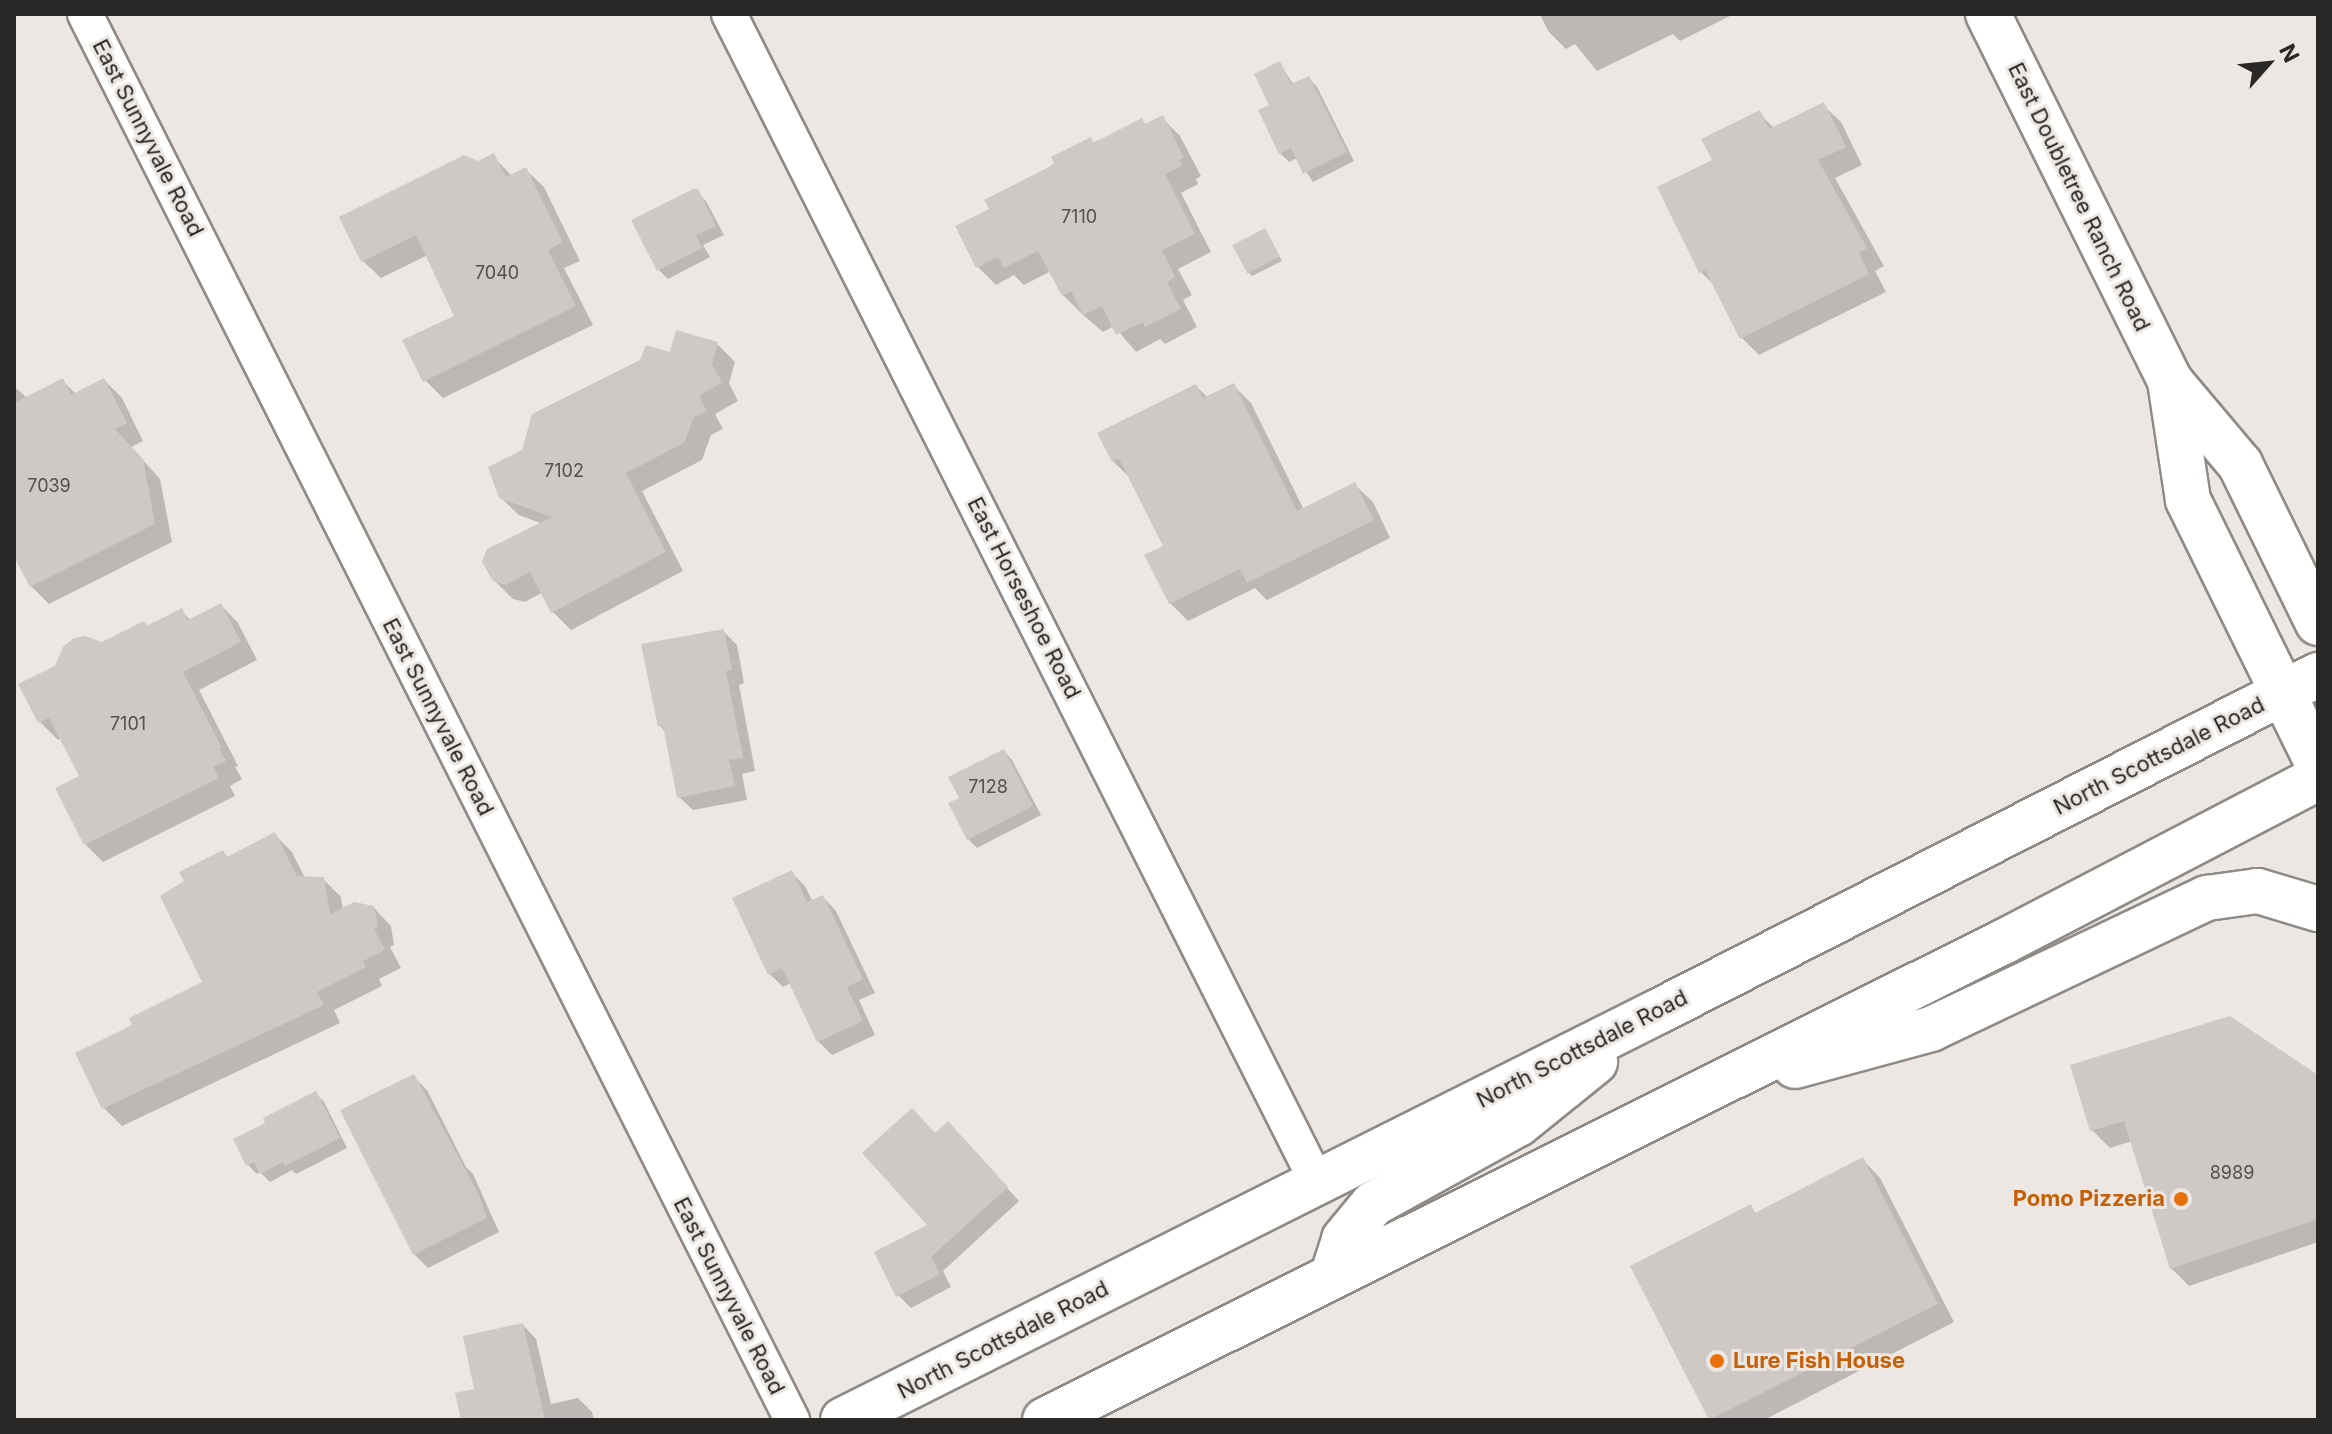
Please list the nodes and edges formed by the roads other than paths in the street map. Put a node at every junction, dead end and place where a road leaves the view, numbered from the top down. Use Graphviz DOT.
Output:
graph roads {
  1 [pos="85,14"];
  2 [pos="729,14"];
  3 [pos="1988,14"];
  4 [pos="2170,381"];
  5 [pos="2318,623"];
  6 [pos="2300,684"];
  7 [pos="2318,764"];
  8 [pos="2318,778"];
  9 [pos="2318,909"];
  10 [pos="1659,1011"];
  11 [pos="1705,1092"];
  12 [pos="1317,1182"];
  13 [pos="1332,1277"];
  14 [pos="792,1420"];
  15 [pos="843,1420"];
  16 [pos="1045,1420"];
  1 -- 14 [label="street, East Sunnyvale Road"];
  2 -- 12 [label="street, East Horseshoe Road"];
  3 -- 4 [label="main road, East Doubletree Ranch Road"];
  4 -- 5 [label="main road, East Doubletree Ranch Road"];
  4 -- 6 [label="main road, East Doubletree Ranch Road"];
  6 -- 7 [label="main road, East Doubletree Ranch Road"];
  6 -- 10 [label="main road, North Scottsdale Road"];
  8 -- 11 [label="main road"];
  9 -- 11 [label="main road"];
  10 -- 12 [label="main road, North Scottsdale Road"];
  10 -- 13 [label="main road"];
  11 -- 13 [label="main road"];
  12 -- 15 [label="main road, North Scottsdale Road"];
  13 -- 16 [label="main road"];
}
